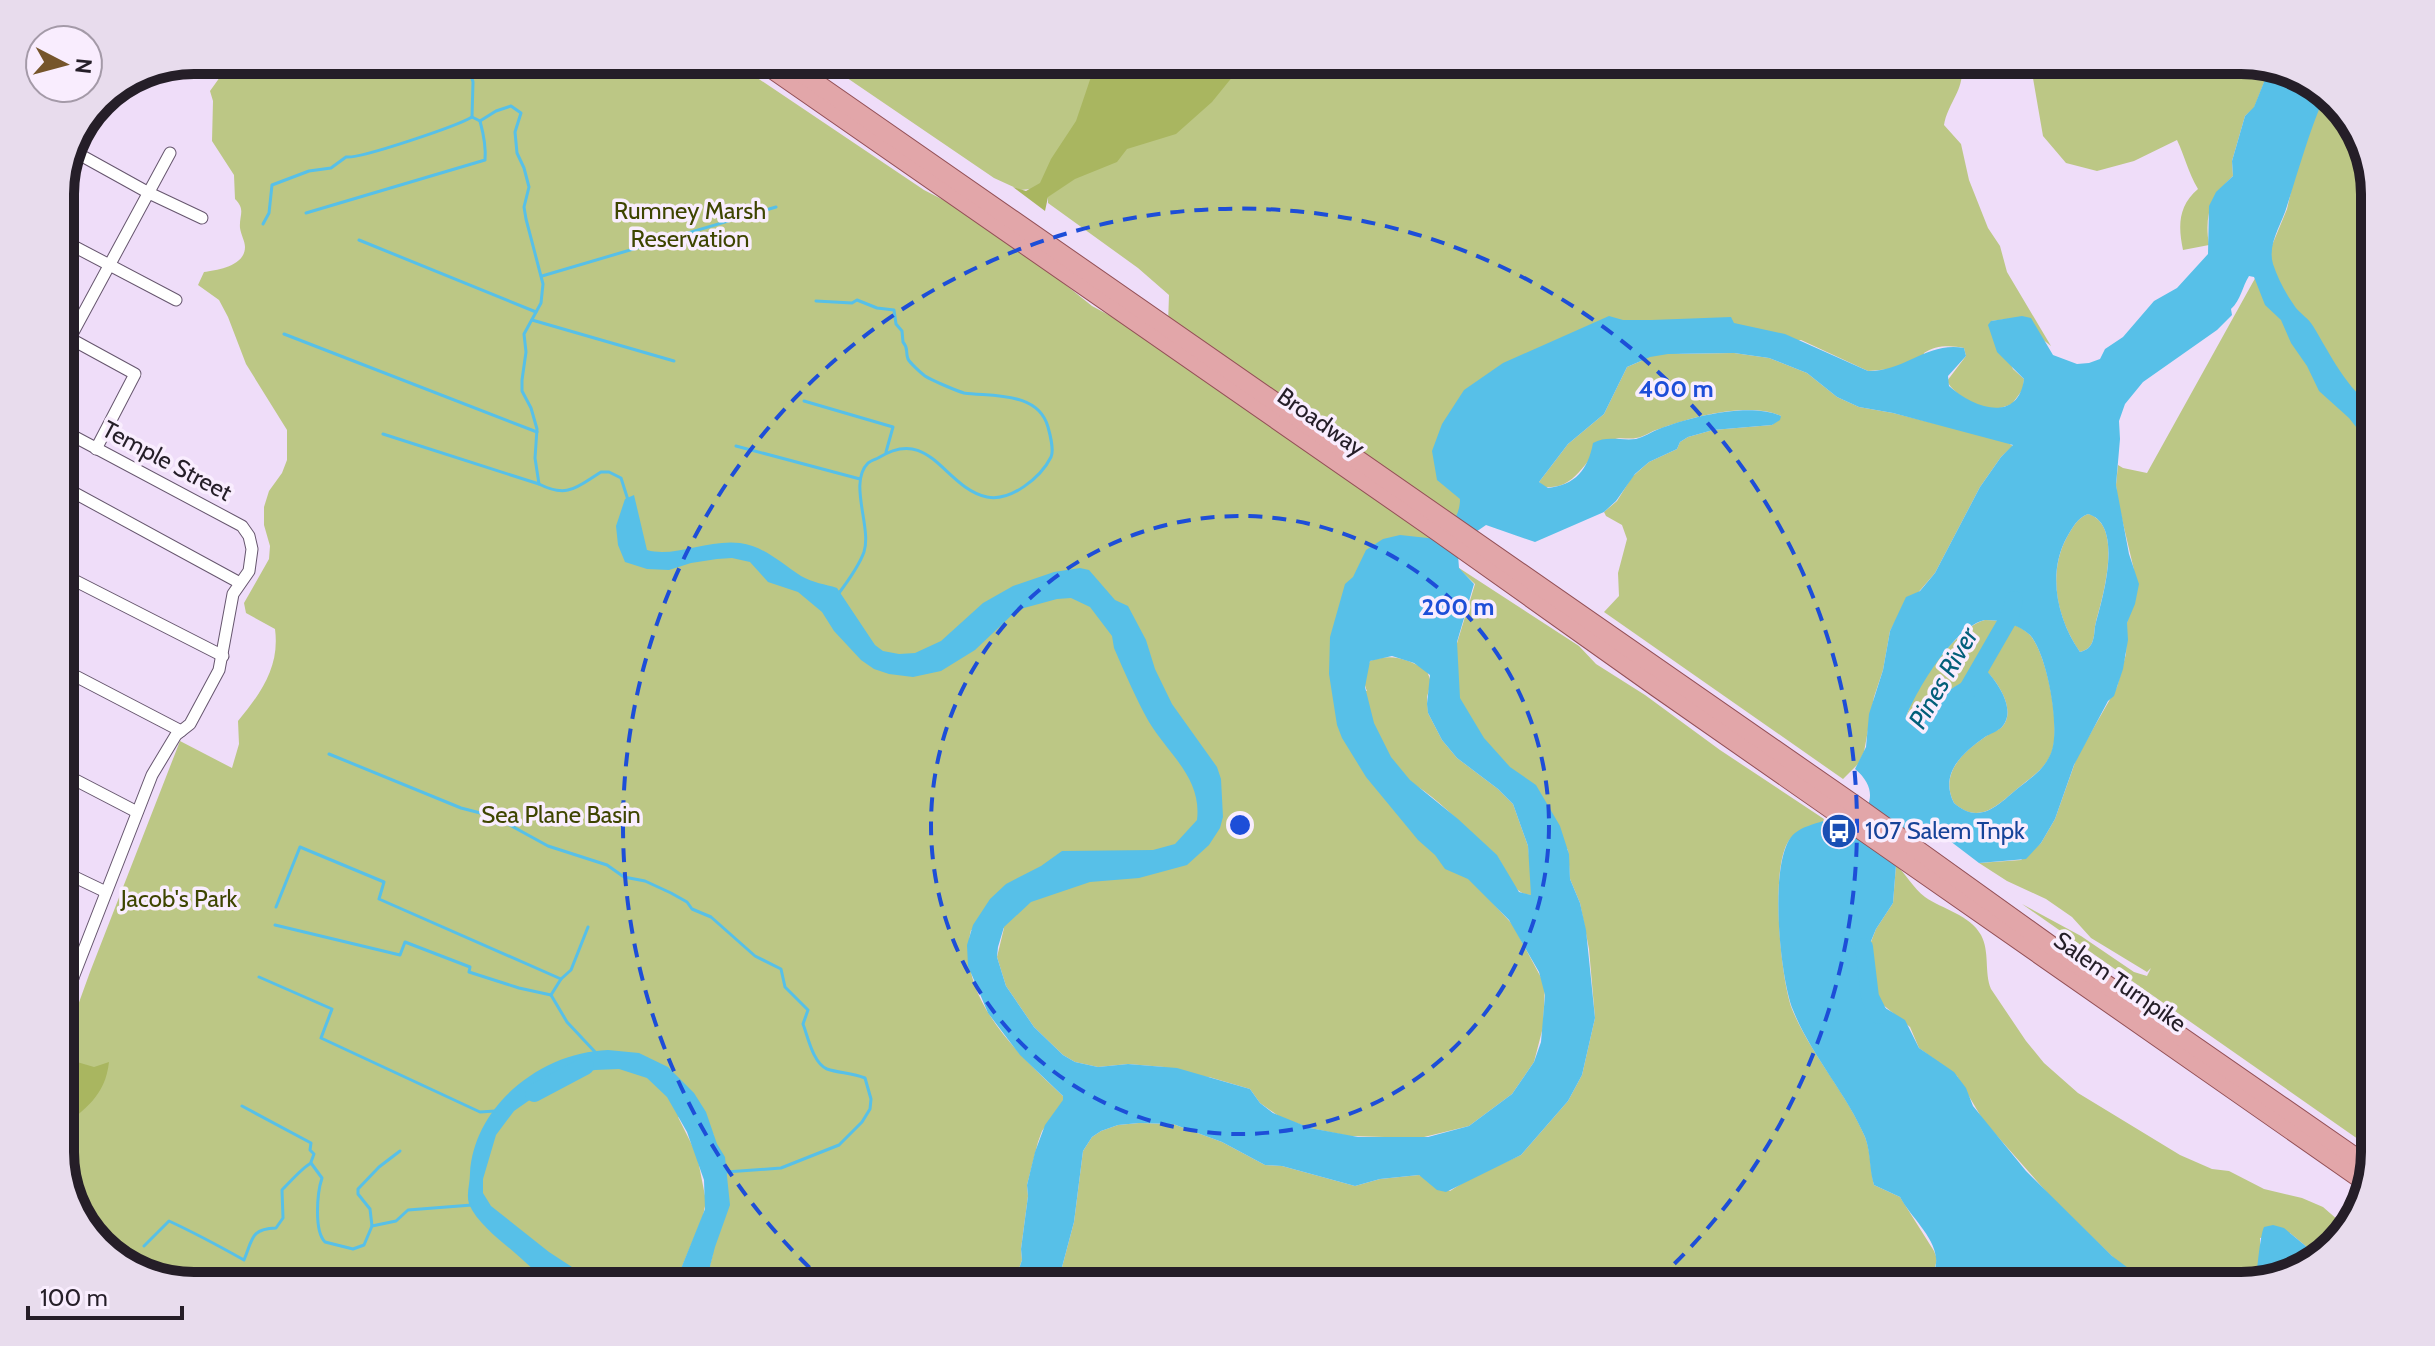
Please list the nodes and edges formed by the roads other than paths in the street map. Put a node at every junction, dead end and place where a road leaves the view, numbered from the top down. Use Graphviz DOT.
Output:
graph roads {
  1 [pos="779,74"];
  2 [pos="803,74"];
  3 [pos="170,153"];
  4 [pos="81,155"];
  5 [pos="149,193"];
  6 [pos="202,218"];
  7 [pos="74,246"];
  8 [pos="111,265"];
  9 [pos="176,300"];
  10 [pos="74,322"];
  11 [pos="74,341"];
  12 [pos="74,437"];
  13 [pos="96,449"];
  14 [pos="74,493"];
  15 [pos="1443,526"];
  16 [pos="74,580"];
  17 [pos="240,583"];
  18 [pos="223,656"];
  19 [pos="74,675"];
  20 [pos="181,731"];
  21 [pos="74,779"];
  22 [pos="1851,811"];
  23 [pos="137,812"];
  24 [pos="1909,853"];
  25 [pos="74,877"];
  26 [pos="106,892"];
  27 [pos="74,975"];
  28 [pos="2360,1161"];
  29 [pos="2358,1177"];
  1 -- 15 [label="main road, Broadway"];
  2 -- 15 [label="main road, Broadway"];
  3 -- 5 [label="street"];
  4 -- 5 [label="street"];
  5 -- 6 [label="street"];
  5 -- 8 [label="street"];
  7 -- 8 [label="street"];
  8 -- 9 [label="street"];
  8 -- 10 [label="street"];
  11 -- 13 [label="street"];
  12 -- 13 [label="street, Temple Street"];
  13 -- 17 [label="street, Temple Street"];
  14 -- 17 [label="street"];
  15 -- 22 [label="main road, Broadway"];
  16 -- 18 [label="street"];
  17 -- 18 [label="street"];
  18 -- 20 [label="street"];
  19 -- 20 [label="street"];
  20 -- 23 [label="street"];
  21 -- 23 [label="street"];
  22 -- 24 [label="main road, Salem Turnpike"];
  23 -- 26 [label="street"];
  24 -- 28 [label="main road, Salem Turnpike"];
  24 -- 29 [label="main road, Salem Turnpike"];
  25 -- 26 [label="street"];
  26 -- 27 [label="street"];
}
